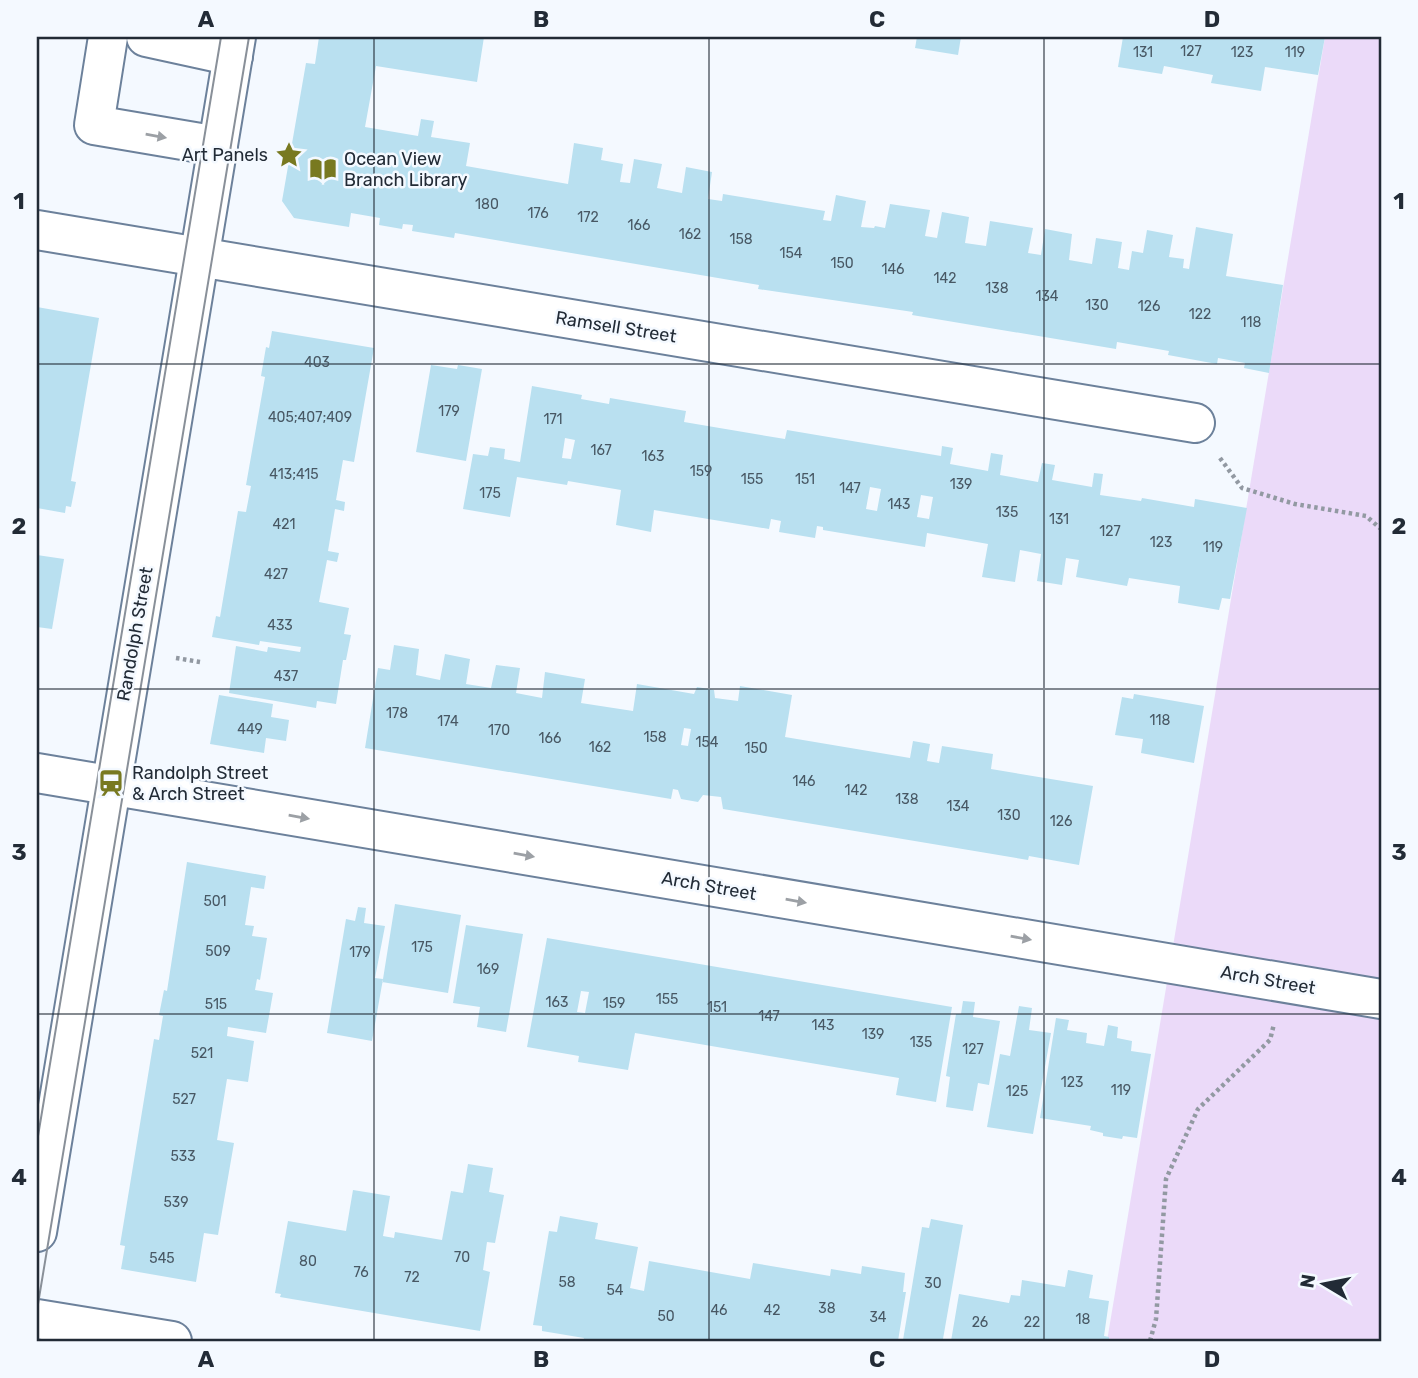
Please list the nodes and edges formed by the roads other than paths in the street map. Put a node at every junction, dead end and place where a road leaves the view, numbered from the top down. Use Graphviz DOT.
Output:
graph roads {
  1 [pos="108,37"];
  2 [pos="146,37"];
  3 [pos="234,46"];
  4 [pos="218,146"];
  5 [pos="37,230"];
  6 [pos="199,257"];
  7 [pos="1195,423"];
  8 [pos="37,773"];
  9 [pos="111,785"];
  10 [pos="1381,999"];
  11 [pos="37,1232"];
  12 [pos="37,1319"];
  13 [pos="172,1341"];
  1 -- 4 [label="street, one-way"];
  2 -- 3 [label="street"];
  3 -- 4 [label="street, Randolph Street"];
  4 -- 6 [label="street, Randolph Street"];
  5 -- 6 [label="street, Ramsell Street"];
  6 -- 7 [label="street, Ramsell Street"];
  6 -- 9 [label="street, Randolph Street"];
  8 -- 9 [label="street, Arch Street"];
  9 -- 10 [label="street, Arch Street, one-way"];
  9 -- 11 [label="street, Randolph Street"];
  12 -- 13 [label="street"];
}
